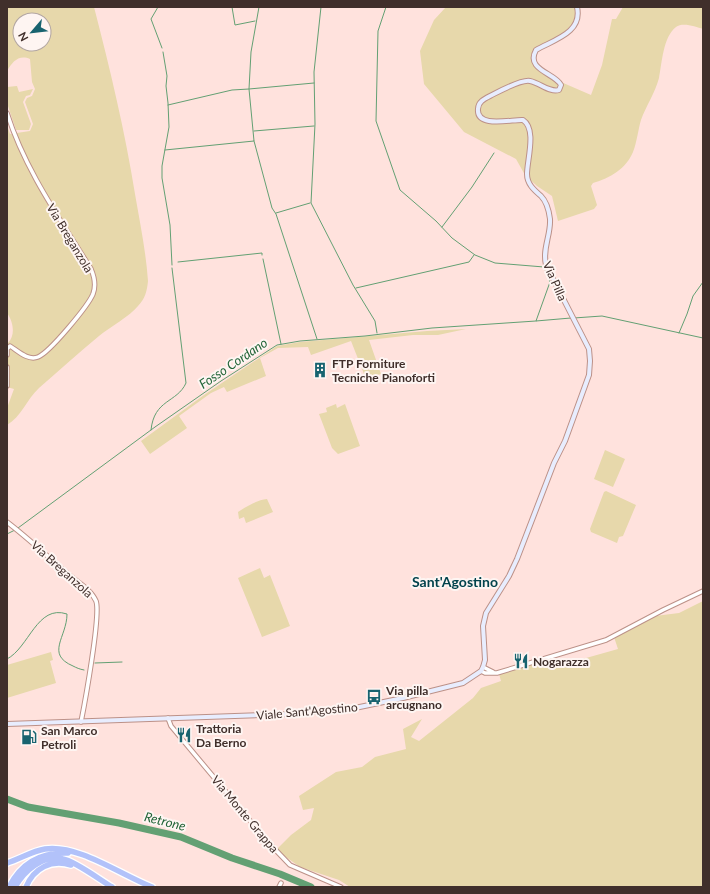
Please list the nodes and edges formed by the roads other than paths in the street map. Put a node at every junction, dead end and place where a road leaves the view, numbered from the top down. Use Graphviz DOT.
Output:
graph roads {
  1 [pos="577,7"];
  2 [pos="7,113"];
  3 [pos="7,355"];
  4 [pos="7,367"];
  5 [pos="7,386"];
  6 [pos="7,522"];
  7 [pos="703,591"];
  8 [pos="483,667"];
  9 [pos="480,671"];
  10 [pos="497,673"];
  11 [pos="168,718"];
  12 [pos="81,722"];
  13 [pos="7,724"];
  14 [pos="84,855"];
  15 [pos="7,863"];
  16 [pos="88,872"];
  17 [pos="9,887"];
  18 [pos="15,887"];
  19 [pos="26,887"];
  20 [pos="112,887"];
  21 [pos="152,887"];
  22 [pos="341,887"];
  1 -- 8 [label="main road, Via Pilla"];
  2 -- 3 [label="street, Via Breganzola"];
  4 -- 5 [label="street"];
  6 -- 12 [label="street, Via Breganzola"];
  7 -- 10 [label="street"];
  8 -- 9 [label="main road, Viale Sant'Agostino"];
  8 -- 10 [label="street"];
  9 -- 10 [label="street"];
  9 -- 11 [label="main road, Viale Sant'Agostino"];
  11 -- 12 [label="main road, Viale Sant'Agostino"];
  11 -- 22 [label="street, Via Monte Grappa"];
  12 -- 13 [label="main road, Viale Sant'Agostino"];
  14 -- 15 [label="highway"];
  14 -- 17 [label="highway"];
  14 -- 21 [label="highway"];
  16 -- 18 [label="highway"];
  16 -- 19 [label="highway"];
  16 -- 20 [label="highway"];
}
